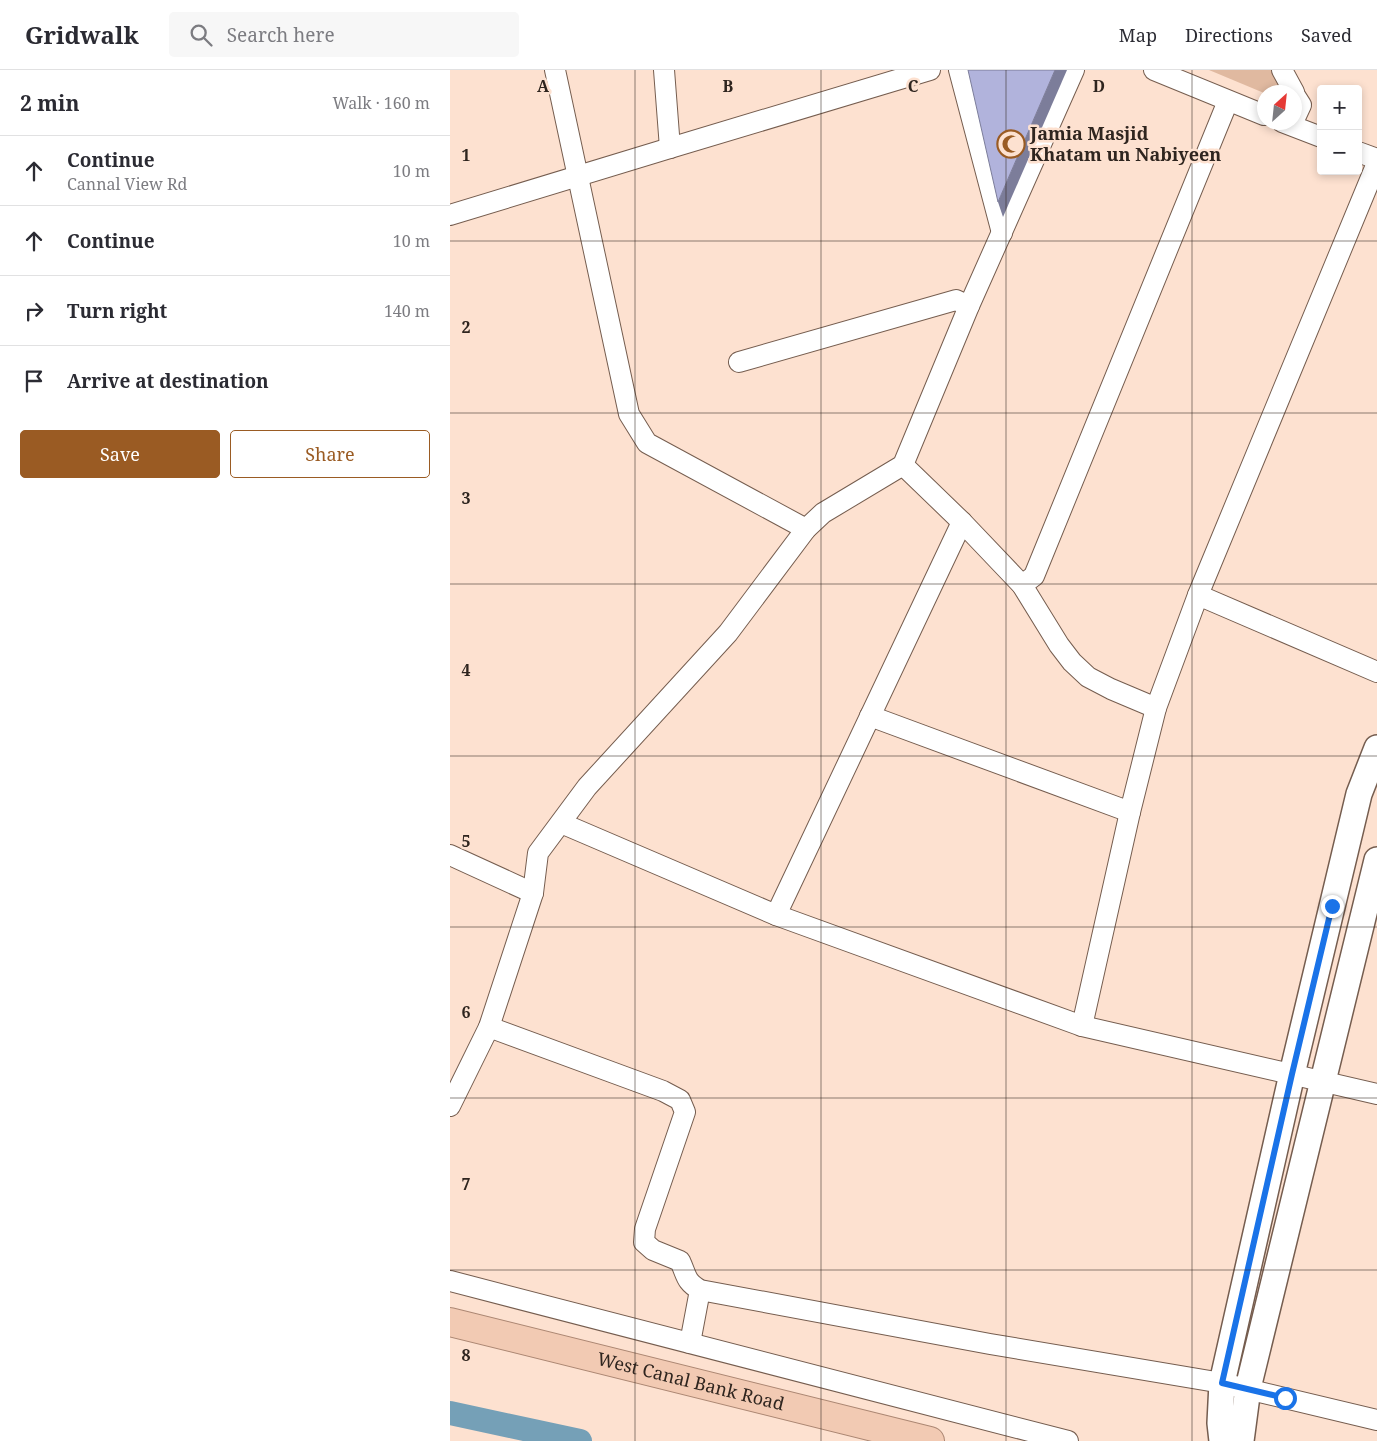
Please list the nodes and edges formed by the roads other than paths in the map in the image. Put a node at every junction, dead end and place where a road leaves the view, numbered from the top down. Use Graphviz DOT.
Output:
graph roads {
  1 [pos="555,70"];
  2 [pos="664,70"];
  3 [pos="959,70"];
  4 [pos="1074,70"];
  5 [pos="1154,70"];
  6 [pos="1282,70"];
  7 [pos="928,71"];
  8 [pos="1290,85"];
  9 [pos="1228,101"];
  10 [pos="1257,113"];
  11 [pos="1302,129"];
  12 [pos="1317,136"];
  13 [pos="670,148"];
  14 [pos="1362,154"];
  15 [pos="1377,161"];
  16 [pos="578,176"];
  17 [pos="450,215"];
  18 [pos="1002,233"];
  19 [pos="969,306"];
  20 [pos="739,362"];
  21 [pos="903,465"];
  22 [pos="962,522"];
  23 [pos="806,529"];
  24 [pos="1022,584"];
  25 [pos="1198,595"];
  26 [pos="1377,672"];
  27 [pos="1156,708"];
  28 [pos="870,716"];
  29 [pos="1377,748"];
  30 [pos="1130,812"];
  31 [pos="561,824"];
  32 [pos="450,855"];
  33 [pos="1377,860"];
  34 [pos="533,893"];
  35 [pos="776,915"];
  36 [pos="489,1026"];
  37 [pos="1082,1026"];
  38 [pos="1292,1074"];
  39 [pos="1324,1082"];
  40 [pos="1377,1094"];
  41 [pos="450,1106"];
  42 [pos="450,1281"];
  43 [pos="700,1290"];
  44 [pos="450,1322"];
  45 [pos="690,1343"];
  46 [pos="1222,1383"];
  47 [pos="1248,1388"];
  48 [pos="1377,1420"];
  49 [pos="930,1441"];
  50 [pos="1068,1441"];
  51 [pos="1222,1441"];
  52 [pos="1241,1441"];
  1 -- 16 [label="street"];
  2 -- 13 [label="street"];
  3 -- 18 [label="street"];
  4 -- 18 [label="street"];
  5 -- 9 [label="street"];
  6 -- 8 [label="street"];
  7 -- 13 [label="street"];
  9 -- 10 [label="street"];
  9 -- 24 [label="street"];
  11 -- 12 [label="street"];
  13 -- 16 [label="street"];
  14 -- 15 [label="street"];
  15 -- 25 [label="street"];
  16 -- 17 [label="street"];
  16 -- 23 [label="street"];
  18 -- 19 [label="street"];
  19 -- 20 [label="street"];
  19 -- 21 [label="street"];
  21 -- 22 [label="street"];
  21 -- 23 [label="street"];
  22 -- 24 [label="street"];
  22 -- 28 [label="street"];
  23 -- 31 [label="street"];
  24 -- 27 [label="street"];
  25 -- 26 [label="street"];
  25 -- 27 [label="street"];
  27 -- 30 [label="street"];
  28 -- 30 [label="street"];
  28 -- 35 [label="street"];
  29 -- 38 [label="street"];
  30 -- 37 [label="street"];
  31 -- 34 [label="street"];
  31 -- 35 [label="street"];
  32 -- 34 [label="street"];
  33 -- 39 [label="street"];
  34 -- 36 [label="street"];
  35 -- 37 [label="street"];
  36 -- 41 [label="street"];
  36 -- 43 [label="street"];
  37 -- 38 [label="street"];
  38 -- 39 [label="street"];
  38 -- 46 [label="street"];
  39 -- 40 [label="street"];
  39 -- 47 [label="street"];
  42 -- 45 [label="street"];
  43 -- 45 [label="street"];
  43 -- 46 [label="street"];
  44 -- 49 [label="highway, West Canal Bank Road"];
  45 -- 50 [label="street"];
  46 -- 47 [label="street"];
  46 -- 51 [label="street"];
  47 -- 48 [label="street"];
  47 -- 52 [label="street"];
}
